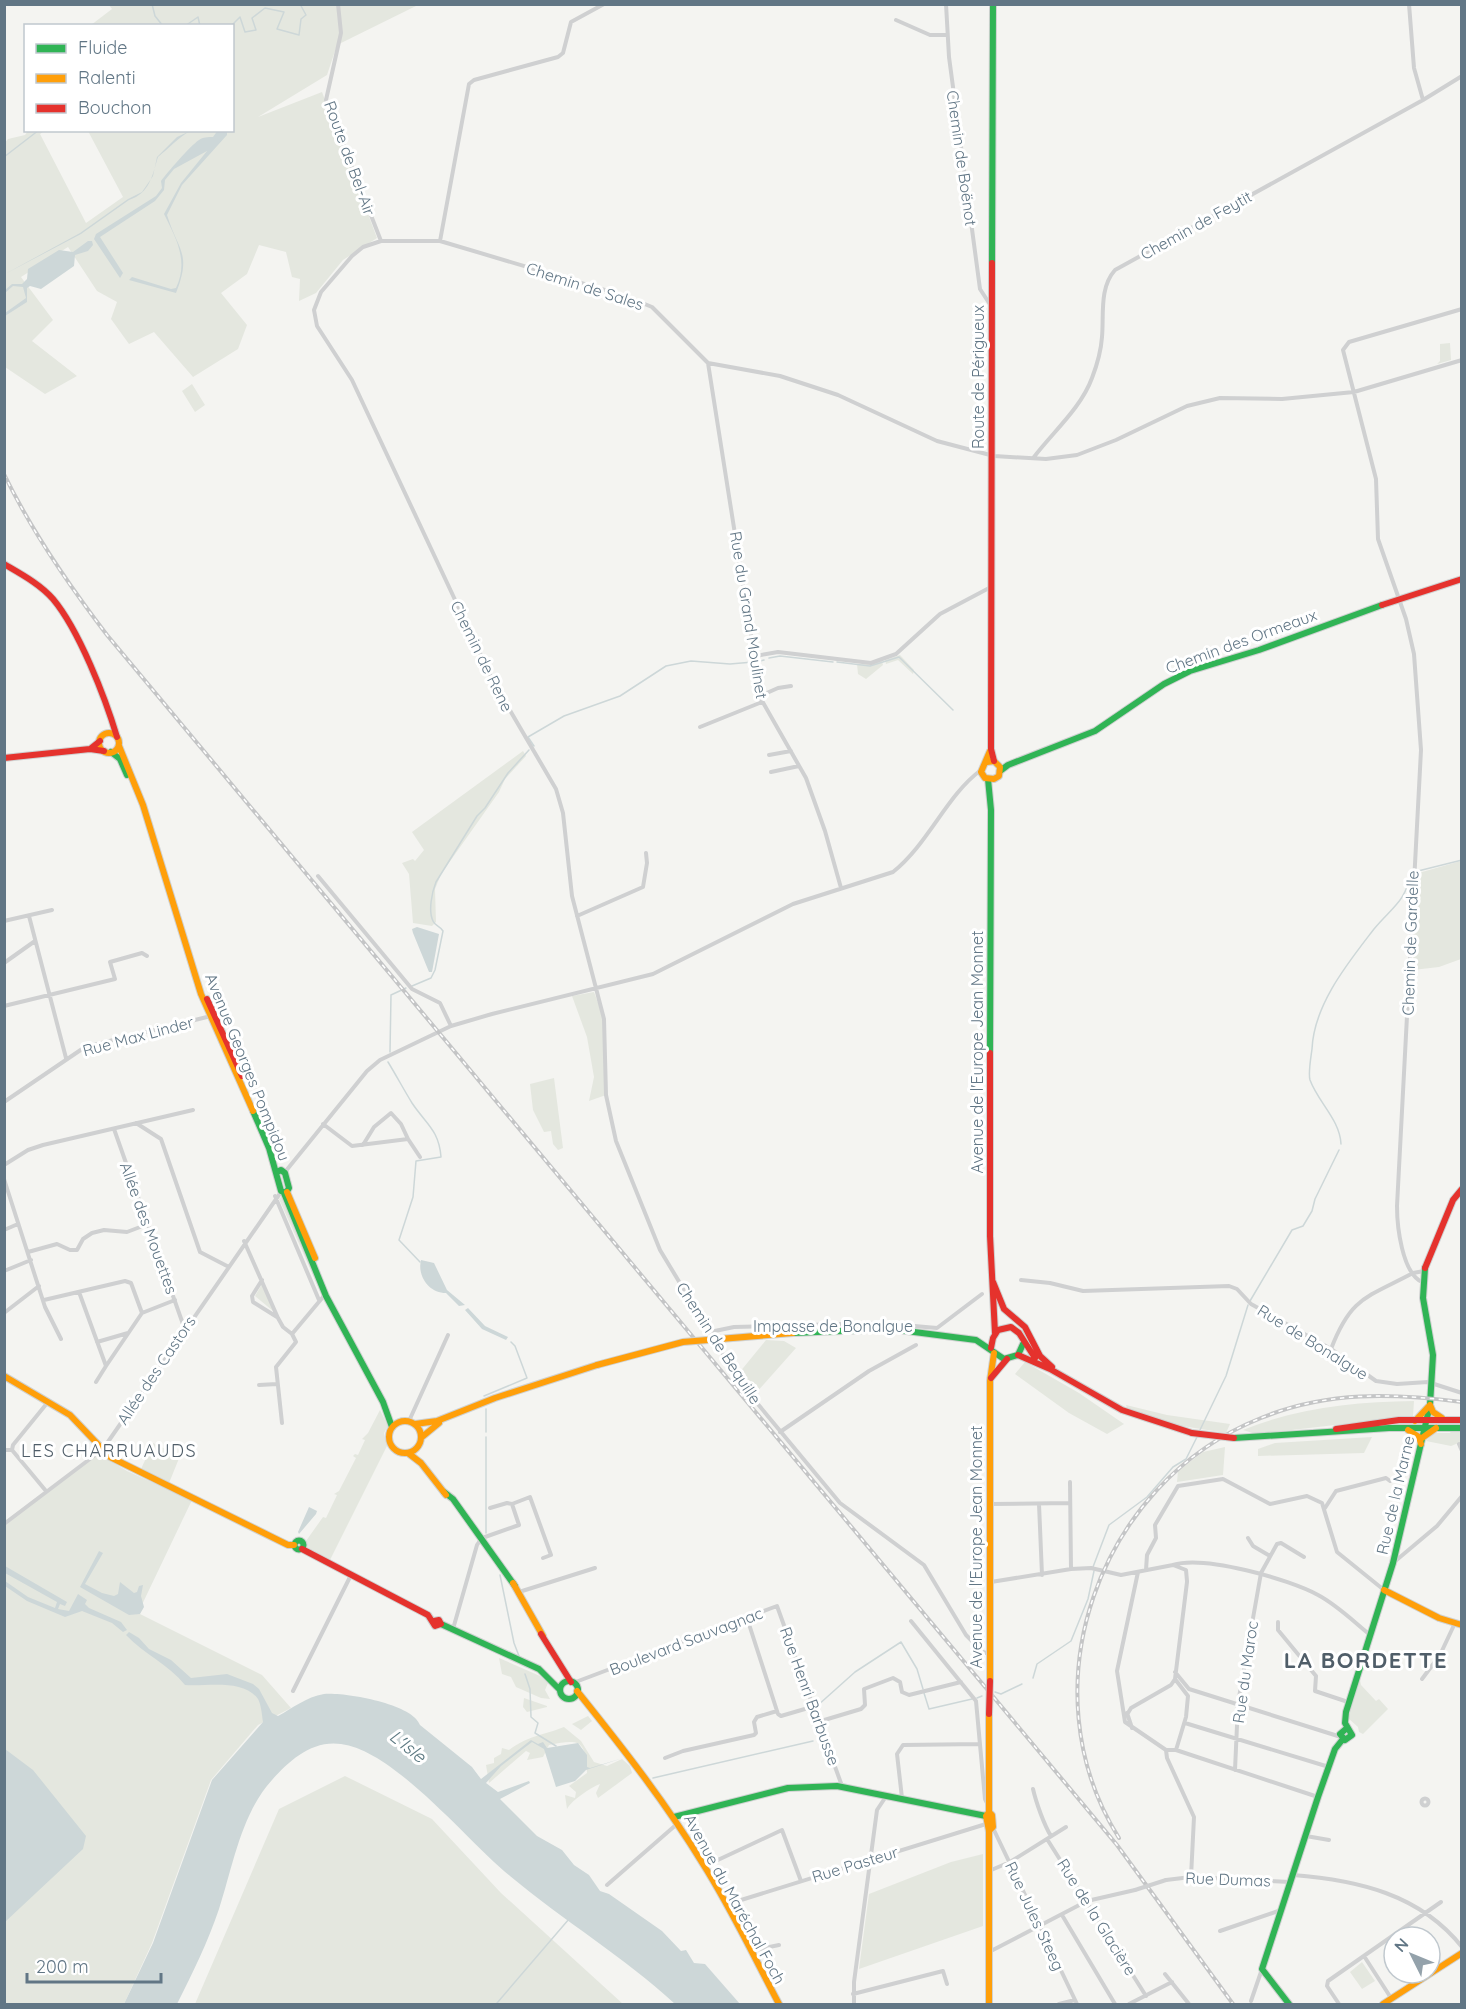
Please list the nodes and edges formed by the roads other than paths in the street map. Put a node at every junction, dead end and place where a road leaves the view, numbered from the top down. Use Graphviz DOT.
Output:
graph roads {
  1 [pos="338,4"];
  2 [pos="604,4"];
  3 [pos="946,4"];
  4 [pos="993,4"];
  5 [pos="1409,4"];
  6 [pos="896,20"];
  7 [pos="947,35"];
  8 [pos="1461,76"];
  9 [pos="1423,100"];
  10 [pos="381,241"];
  11 [pos="440,241"];
  12 [pos="992,306"];
  13 [pos="1461,309"];
  14 [pos="324,337"];
  15 [pos="1461,360"];
  16 [pos="708,363"];
  17 [pos="1354,392"];
  18 [pos="991,455"];
  19 [pos="1033,458"];
  20 [pos="4,564"];
  21 [pos="1461,579"];
  22 [pos="991,587"];
  23 [pos="1400,600"];
  24 [pos="755,656"];
  25 [pos="791,686"];
  26 [pos="760,696"];
  27 [pos="762,702"];
  28 [pos="112,717"];
  29 [pos="700,727"];
  30 [pos="106,734"];
  31 [pos="117,737"];
  32 [pos="100,741"];
  33 [pos="119,746"];
  34 [pos="90,749"];
  35 [pos="790,751"];
  36 [pos="108,752"];
  37 [pos="768,755"];
  38 [pos="4,758"];
  39 [pos="995,765"];
  40 [pos="799,766"];
  41 [pos="771,772"];
  42 [pos="986,776"];
  43 [pos="146,819"];
  44 [pos="646,853"];
  45 [pos="318,876"];
  46 [pos="841,888"];
  47 [pos="52,910"];
  48 [pos="29,916"];
  49 [pos="577,916"];
  50 [pos="4,921"];
  51 [pos="35,941"];
  52 [pos="147,956"];
  53 [pos="4,963"];
  54 [pos="595,988"];
  55 [pos="50,997"];
  56 [pos="4,1006"];
  57 [pos="212,1016"];
  58 [pos="451,1026"];
  59 [pos="66,1058"];
  60 [pos="4,1102"];
  61 [pos="192,1110"];
  62 [pos="136,1123"];
  63 [pos="323,1124"];
  64 [pos="114,1129"];
  65 [pos="408,1139"];
  66 [pos="363,1145"];
  67 [pos="420,1157"];
  68 [pos="4,1165"];
  69 [pos="281,1172"];
  70 [pos="4,1179"];
  71 [pos="1461,1189"];
  72 [pos="284,1192"];
  73 [pos="275,1196"];
  74 [pos="18,1224"];
  75 [pos="147,1224"];
  76 [pos="4,1230"];
  77 [pos="244,1241"];
  78 [pos="28,1252"];
  79 [pos="31,1260"];
  80 [pos="227,1266"];
  81 [pos="4,1271"];
  82 [pos="1424,1271"];
  83 [pos="1413,1273"];
  84 [pos="991,1275"];
  85 [pos="262,1280"];
  86 [pos="1020,1280"];
  87 [pos="1422,1282"];
  88 [pos="39,1286"];
  89 [pos="79,1292"];
  90 [pos="982,1294"];
  91 [pos="44,1300"];
  92 [pos="175,1300"];
  93 [pos="995,1310"];
  94 [pos="142,1313"];
  95 [pos="4,1314"];
  96 [pos="278,1318"];
  97 [pos="184,1327"];
  98 [pos="1008,1327"];
  99 [pos="710,1332"];
  100 [pos="128,1333"];
  101 [pos="292,1334"];
  102 [pos="994,1334"];
  103 [pos="448,1335"];
  104 [pos="61,1339"];
  105 [pos="976,1340"];
  106 [pos="97,1342"];
  107 [pos="916,1344"];
  108 [pos="1023,1344"];
  109 [pos="1330,1349"];
  110 [pos="993,1350"];
  111 [pos="1018,1355"];
  112 [pos="1007,1359"];
  113 [pos="106,1366"];
  114 [pos="1047,1367"];
  115 [pos="4,1376"];
  116 [pos="1065,1378"];
  117 [pos="990,1381"];
  118 [pos="96,1382"];
  119 [pos="1432,1383"];
  120 [pos="259,1384"];
  121 [pos="277,1384"];
  122 [pos="1461,1393"];
  123 [pos="49,1401"];
  124 [pos="383,1402"];
  125 [pos="1430,1405"];
  126 [pos="471,1407"];
  127 [pos="1442,1418"];
  128 [pos="1461,1420"];
  129 [pos="1415,1421"];
  130 [pos="409,1422"];
  131 [pos="282,1423"];
  132 [pos="1426,1424"];
  133 [pos="392,1427"];
  134 [pos="1389,1428"];
  135 [pos="1436,1428"];
  136 [pos="1461,1428"];
  137 [pos="1408,1430"];
  138 [pos="780,1432"];
  139 [pos="1309,1435"];
  140 [pos="422,1437"];
  141 [pos="1422,1441"];
  142 [pos="1459,1444"];
  143 [pos="418,1447"];
  144 [pos="103,1449"];
  145 [pos="4,1450"];
  146 [pos="12,1450"];
  147 [pos="1461,1451"];
  148 [pos="408,1453"];
  149 [pos="422,1464"];
  150 [pos="1390,1481"];
  151 [pos="1070,1482"];
  152 [pos="46,1491"];
  153 [pos="1461,1496"];
  154 [pos="1070,1503"];
  155 [pos="512,1504"];
  156 [pos="990,1504"];
  157 [pos="1039,1504"];
  158 [pos="490,1508"];
  159 [pos="1325,1509"];
  160 [pos="4,1524"];
  161 [pos="483,1538"];
  162 [pos="1248,1539"];
  163 [pos="1270,1556"];
  164 [pos="1304,1557"];
  165 [pos="543,1558"];
  166 [pos="1393,1563"];
  167 [pos="1189,1564"];
  168 [pos="1173,1565"];
  169 [pos="595,1568"];
  170 [pos="1071,1569"];
  171 [pos="1146,1570"];
  172 [pos="1186,1570"];
  173 [pos="1138,1572"];
  174 [pos="351,1575"];
  175 [pos="1042,1575"];
  176 [pos="1260,1575"];
  177 [pos="1187,1581"];
  178 [pos="990,1582"];
  179 [pos="516,1589"];
  180 [pos="1384,1590"];
  181 [pos="777,1606"];
  182 [pos="747,1618"];
  183 [pos="911,1621"];
  184 [pos="1278,1622"];
  185 [pos="1458,1624"];
  186 [pos="453,1629"];
  187 [pos="1369,1634"];
  188 [pos="990,1654"];
  189 [pos="1175,1672"];
  190 [pos="1174,1679"];
  191 [pos="1422,1679"];
  192 [pos="961,1682"];
  193 [pos="570,1686"];
  194 [pos="1188,1690"];
  195 [pos="293,1691"];
  196 [pos="573,1698"];
  197 [pos="1348,1702"];
  198 [pos="1238,1705"];
  199 [pos="815,1706"];
  200 [pos="777,1711"];
  201 [pos="1126,1713"];
  202 [pos="601,1721"];
  203 [pos="820,1721"];
  204 [pos="1187,1724"];
  205 [pos="1236,1738"];
  206 [pos="1342,1738"];
  207 [pos="980,1744"];
  208 [pos="1166,1750"];
  209 [pos="1179,1751"];
  210 [pos="665,1758"];
  211 [pos="1329,1767"];
  212 [pos="1235,1770"];
  213 [pos="842,1786"];
  214 [pos="1033,1789"];
  215 [pos="887,1795"];
  216 [pos="1318,1797"];
  217 [pos="902,1798"];
  218 [pos="988,1811"];
  219 [pos="674,1817"];
  220 [pos="678,1823"];
  221 [pos="1066,1827"];
  222 [pos="989,1828"];
  223 [pos="1306,1836"];
  224 [pos="1049,1838"];
  225 [pos="1329,1840"];
  226 [pos="872,1859"];
  227 [pos="1010,1862"];
  228 [pos="705,1866"];
  229 [pos="989,1871"];
  230 [pos="1191,1877"];
  231 [pos="1292,1879"];
  232 [pos="801,1881"];
  233 [pos="607,1885"];
  234 [pos="1087,1901"];
  235 [pos="1441,1902"];
  236 [pos="724,1905"];
  237 [pos="1281,1910"];
  238 [pos="1426,1911"];
  239 [pos="1062,1915"];
  240 [pos="1041,1926"];
  241 [pos="1220,1931"];
  242 [pos="779,1945"];
  243 [pos="1461,1947"];
  244 [pos="750,1951"];
  245 [pos="989,1952"];
  246 [pos="1461,1953"];
  247 [pos="1364,1956"];
  248 [pos="1262,1969"];
  249 [pos="1165,1974"];
  250 [pos="1172,1982"];
  251 [pos="947,1984"];
  252 [pos="853,1994"];
  253 [pos="1146,1996"];
  254 [pos="1392,1999"];
  255 [pos="1251,2001"];
  256 [pos="1076,2002"];
  257 [pos="779,2004"];
  258 [pos="854,2004"];
  259 [pos="989,2004"];
  260 [pos="1059,2004"];
  261 [pos="1115,2004"];
  262 [pos="1129,2004"];
  263 [pos="1189,2004"];
  264 [pos="1289,2004"];
  265 [pos="1339,2004"];
  266 [pos="1383,2004"];
  1 -- 10 [label="street, Route de Bel-Air"];
  2 -- 11 [label="street"];
  3 -- 7 [label="street, Chemin de Boënot"];
  4 -- 12 [label="main road, Route de Périgueux"];
  5 -- 9 [label="street"];
  6 -- 7 [label="street"];
  7 -- 12 [label="street, Chemin de Boënot"];
  8 -- 9 [label="street, Chemin de Feytit"];
  9 -- 19 [label="street, Chemin de Feytit"];
  10 -- 11 [label="street, Chemin de Sales"];
  10 -- 14 [label="street, Chemin de Sales"];
  11 -- 16 [label="street, Chemin de Sales"];
  12 -- 18 [label="main road, Route de Périgueux"];
  13 -- 17 [label="street, Chemin de Gardelle"];
  14 -- 49 [label="street, Chemin de Rene"];
  15 -- 17 [label="street"];
  16 -- 18 [label="street"];
  16 -- 24 [label="street, Rue du Grand Moulinet"];
  17 -- 19 [label="street"];
  17 -- 23 [label="street, Chemin de Gardelle"];
  18 -- 19 [label="street"];
  18 -- 22 [label="main road, Route de Périgueux"];
  20 -- 28 [label="main road"];
  21 -- 23 [label="main road, Chemin des Ormeaux"];
  22 -- 24 [label="street"];
  22 -- 39 [label="main road, Route de Périgueux"];
  23 -- 39 [label="main road, Chemin des Ormeaux"];
  23 -- 83 [label="street, Chemin de Gardelle"];
  24 -- 26 [label="street, Rue du Grand Moulinet"];
  25 -- 26 [label="street"];
  26 -- 27 [label="street, Rue du Grand Moulinet"];
  27 -- 29 [label="street"];
  27 -- 35 [label="street, Rue du Grand Moulinet"];
  28 -- 30 [label="main road"];
  28 -- 31 [label="main road"];
  30 -- 31 [label="main road"];
  30 -- 32 [label="main road"];
  31 -- 33 [label="main road, Avenue Georges Pompidou"];
  32 -- 34 [label="main road"];
  32 -- 36 [label="main road, Avenue Georges Pompidou"];
  33 -- 36 [label="main road"];
  33 -- 43 [label="main road, Avenue Georges Pompidou"];
  34 -- 36 [label="main road"];
  34 -- 38 [label="main road"];
  35 -- 37 [label="street"];
  35 -- 40 [label="street, Rue du Grand Moulinet"];
  36 -- 43 [label="main road, Avenue Georges Pompidou"];
  39 -- 42 [label="main road"];
  39 -- 42 [label="main road"];
  40 -- 41 [label="street"];
  40 -- 46 [label="street, Rue du Grand Moulinet"];
  42 -- 46 [label="street"];
  42 -- 84 [label="main road, Avenue de l'Europe Jean Monnet"];
  43 -- 57 [label="main road, Avenue Georges Pompidou"];
  44 -- 49 [label="street"];
  45 -- 58 [label="street"];
  46 -- 54 [label="street"];
  47 -- 48 [label="street"];
  48 -- 50 [label="street"];
  48 -- 51 [label="street"];
  49 -- 54 [label="street, Chemin de Rene"];
  51 -- 53 [label="street"];
  51 -- 55 [label="street"];
  52 -- 55 [label="street"];
  54 -- 58 [label="street"];
  54 -- 99 [label="street, Chemin de Bequille"];
  55 -- 56 [label="street"];
  55 -- 59 [label="street"];
  57 -- 59 [label="street, Rue Max Linder"];
  57 -- 69 [label="main road, Avenue Georges Pompidou"];
  58 -- 63 [label="street"];
  59 -- 60 [label="street, Rue Max Linder"];
  61 -- 62 [label="street"];
  62 -- 64 [label="street"];
  62 -- 80 [label="street"];
  63 -- 66 [label="street"];
  63 -- 69 [label="street"];
  64 -- 68 [label="street"];
  64 -- 75 [label="street, Allée des Mouettes"];
  65 -- 66 [label="street"];
  65 -- 66 [label="street"];
  65 -- 67 [label="street"];
  69 -- 72 [label="main road, Avenue Georges Pompidou"];
  70 -- 74 [label="street"];
  71 -- 82 [label="main road, Rue de la Marne"];
  72 -- 73 [label="street, Allée des Castors"];
  72 -- 124 [label="main road, Avenue Georges Pompidou"];
  73 -- 77 [label="street, Allée des Castors"];
  73 -- 101 [label="street"];
  74 -- 76 [label="street"];
  74 -- 78 [label="street"];
  75 -- 78 [label="street"];
  75 -- 92 [label="street, Allée des Mouettes"];
  77 -- 80 [label="street, Allée des Castors"];
  77 -- 85 [label="street"];
  78 -- 79 [label="street"];
  79 -- 81 [label="street"];
  79 -- 88 [label="street"];
  80 -- 97 [label="street, Allée des Castors"];
  82 -- 83 [label="street"];
  82 -- 87 [label="main road, Rue de la Marne"];
  83 -- 87 [label="street, Chemin de Gardelle"];
  83 -- 109 [label="street"];
  84 -- 93 [label="main road, Avenue de l'Europe Jean Monnet"];
  84 -- 116 [label="main road"];
  85 -- 96 [label="street"];
  85 -- 96 [label="street"];
  86 -- 109 [label="street, Rue de Bonalgue"];
  87 -- 119 [label="main road, Rue de la Marne"];
  88 -- 91 [label="street"];
  88 -- 95 [label="street"];
  89 -- 91 [label="street"];
  89 -- 94 [label="street"];
  89 -- 106 [label="street"];
  90 -- 99 [label="street, Impasse de Bonalgue"];
  91 -- 104 [label="street"];
  92 -- 94 [label="street"];
  92 -- 97 [label="street, Allée des Mouettes"];
  93 -- 98 [label="main road"];
  93 -- 102 [label="main road, Avenue de l'Europe Jean Monnet"];
  94 -- 100 [label="street"];
  96 -- 101 [label="street"];
  97 -- 144 [label="street, Allée des Castors"];
  98 -- 102 [label="main road"];
  98 -- 108 [label="main road"];
  99 -- 138 [label="street, Chemin de Bequille"];
  100 -- 106 [label="street"];
  100 -- 113 [label="street"];
  101 -- 121 [label="street"];
  102 -- 105 [label="main road"];
  102 -- 110 [label="main road"];
  103 -- 130 [label="street"];
  105 -- 110 [label="main road"];
  105 -- 126 [label="main road, bridge"];
  106 -- 113 [label="street"];
  107 -- 138 [label="street"];
  108 -- 111 [label="main road"];
  108 -- 114 [label="main road"];
  109 -- 119 [label="street, Rue de Bonalgue"];
  110 -- 112 [label="main road"];
  110 -- 117 [label="main road, Avenue de l'Europe Jean Monnet"];
  111 -- 112 [label="main road"];
  111 -- 114 [label="main road"];
  112 -- 117 [label="main road"];
  113 -- 118 [label="street"];
  114 -- 116 [label="main road"];
  115 -- 123 [label="main road"];
  116 -- 139 [label="main road, bridge"];
  117 -- 156 [label="main road, Avenue de l'Europe Jean Monnet"];
  119 -- 122 [label="street"];
  119 -- 125 [label="main road, Rue de la Marne"];
  120 -- 121 [label="street"];
  121 -- 131 [label="street"];
  123 -- 144 [label="main road"];
  123 -- 146 [label="street"];
  124 -- 130 [label="main road, Avenue Georges Pompidou"];
  124 -- 133 [label="main road, Avenue Georges Pompidou"];
  125 -- 127 [label="main road"];
  125 -- 129 [label="main road"];
  125 -- 132 [label="main road, Rue de la Marne"];
  126 -- 130 [label="main road"];
  126 -- 140 [label="main road"];
  127 -- 128 [label="main road"];
  127 -- 132 [label="main road"];
  128 -- 132 [label="main road"];
  129 -- 132 [label="main road"];
  129 -- 139 [label="main road"];
  130 -- 133 [label="main road"];
  130 -- 140 [label="main road"];
  132 -- 134 [label="main road"];
  132 -- 135 [label="main road"];
  132 -- 137 [label="main road"];
  132 -- 141 [label="main road, Rue de la Marne"];
  133 -- 148 [label="main road"];
  134 -- 137 [label="main road"];
  134 -- 139 [label="main road"];
  135 -- 136 [label="main road"];
  135 -- 141 [label="main road"];
  137 -- 141 [label="main road"];
  138 -- 188 [label="street, Chemin de Bequille"];
  140 -- 143 [label="main road"];
  141 -- 166 [label="main road, Rue de la Marne"];
  142 -- 147 [label="street"];
  143 -- 148 [label="main road"];
  143 -- 149 [label="main road"];
  144 -- 152 [label="street, Allée des Castors"];
  144 -- 174 [label="main road"];
  145 -- 146 [label="street"];
  146 -- 152 [label="street"];
  148 -- 149 [label="main road"];
  149 -- 161 [label="main road"];
  150 -- 159 [label="street"];
  151 -- 154 [label="street"];
  152 -- 160 [label="street, Allée des Castors"];
  153 -- 166 [label="street"];
  154 -- 157 [label="street"];
  154 -- 170 [label="street"];
  155 -- 158 [label="street"];
  155 -- 161 [label="street"];
  155 -- 165 [label="street"];
  156 -- 157 [label="street"];
  156 -- 178 [label="main road, Avenue de l'Europe Jean Monnet"];
  157 -- 175 [label="street"];
  159 -- 171 [label="street"];
  159 -- 180 [label="street"];
  161 -- 179 [label="main road"];
  161 -- 186 [label="street"];
  162 -- 163 [label="street"];
  163 -- 164 [label="street"];
  163 -- 176 [label="street, Rue du Maroc"];
  166 -- 180 [label="main road, Rue de la Marne"];
  167 -- 168 [label="street"];
  167 -- 172 [label="street"];
  167 -- 176 [label="street"];
  167 -- 177 [label="street"];
  168 -- 171 [label="street"];
  168 -- 172 [label="street"];
  169 -- 179 [label="street"];
  170 -- 173 [label="street"];
  170 -- 175 [label="street"];
  171 -- 173 [label="street"];
  172 -- 177 [label="street"];
  173 -- 201 [label="street"];
  174 -- 186 [label="main road"];
  174 -- 195 [label="street"];
  175 -- 178 [label="street"];
  176 -- 187 [label="street"];
  176 -- 198 [label="street, Rue du Maroc"];
  177 -- 189 [label="street"];
  178 -- 188 [label="main road, Avenue de l'Europe Jean Monnet"];
  179 -- 193 [label="main road"];
  180 -- 185 [label="main road"];
  180 -- 187 [label="main road, Rue de la Marne"];
  181 -- 182 [label="street, Boulevard Sauvagnac"];
  181 -- 199 [label="street, Rue Henri Barbusse"];
  182 -- 193 [label="street, Boulevard Sauvagnac"];
  182 -- 200 [label="street"];
  183 -- 192 [label="street"];
  184 -- 197 [label="street"];
  185 -- 191 [label="street"];
  186 -- 193 [label="main road"];
  187 -- 197 [label="main road, Rue de la Marne"];
  188 -- 218 [label="main road, Avenue de l'Europe Jean Monnet, bridge"];
  189 -- 190 [label="street"];
  189 -- 194 [label="street"];
  190 -- 194 [label="street"];
  190 -- 201 [label="street"];
  192 -- 203 [label="street"];
  192 -- 207 [label="street"];
  193 -- 196 [label="main road"];
  193 -- 196 [label="main road, Avenue du Maréchal Foch"];
  193 -- 202 [label="main road, Avenue du Maréchal Foch"];
  194 -- 198 [label="street"];
  194 -- 204 [label="street"];
  196 -- 202 [label="main road, Avenue du Maréchal Foch"];
  197 -- 206 [label="main road, Rue de la Marne"];
  198 -- 205 [label="street, Rue du Maroc"];
  198 -- 206 [label="street"];
  199 -- 200 [label="street"];
  199 -- 203 [label="street, Rue Henri Barbusse"];
  200 -- 210 [label="street"];
  201 -- 208 [label="street"];
  202 -- 219 [label="main road, Avenue du Maréchal Foch"];
  203 -- 213 [label="street, Rue Henri Barbusse"];
  204 -- 205 [label="street"];
  204 -- 209 [label="street"];
  205 -- 211 [label="street"];
  205 -- 212 [label="street, Rue du Maroc"];
  206 -- 211 [label="main road"];
  207 -- 217 [label="street"];
  207 -- 218 [label="street"];
  208 -- 209 [label="street"];
  208 -- 230 [label="street"];
  209 -- 212 [label="street"];
  211 -- 216 [label="main road"];
  212 -- 216 [label="street"];
  213 -- 215 [label="main road"];
  213 -- 219 [label="main road"];
  214 -- 224 [label="street, Rue de la Glacière"];
  215 -- 217 [label="main road"];
  215 -- 226 [label="street"];
  216 -- 223 [label="main road"];
  217 -- 218 [label="main road"];
  218 -- 222 [label="main road, Avenue de l'Europe Jean Monnet"];
  219 -- 220 [label="main road, Avenue du Maréchal Foch"];
  220 -- 228 [label="main road, Avenue du Maréchal Foch"];
  220 -- 233 [label="street"];
  221 -- 224 [label="street"];
  222 -- 226 [label="street, Rue Pasteur"];
  222 -- 227 [label="street, Rue Jules Steeg"];
  222 -- 229 [label="main road, Avenue de l'Europe Jean Monnet"];
  223 -- 225 [label="street"];
  223 -- 231 [label="main road"];
  224 -- 227 [label="street"];
  224 -- 234 [label="street, Rue de la Glacière"];
  226 -- 232 [label="street, Rue Pasteur"];
  226 -- 252 [label="street"];
  227 -- 229 [label="street"];
  227 -- 240 [label="street, Rue Jules Steeg"];
  228 -- 232 [label="street"];
  228 -- 236 [label="main road, Avenue du Maréchal Foch"];
  229 -- 245 [label="main road, Avenue de l'Europe Jean Monnet"];
  230 -- 231 [label="street, Rue Dumas"];
  230 -- 234 [label="street, Rue Dumas, bridge"];
  231 -- 237 [label="main road"];
  231 -- 238 [label="street, Rue Dumas"];
  232 -- 236 [label="street, Rue Pasteur"];
  234 -- 239 [label="street, Rue Dumas"];
  234 -- 253 [label="street, Rue de la Glacière"];
  235 -- 238 [label="street"];
  236 -- 244 [label="main road, Avenue du Maréchal Foch"];
  237 -- 241 [label="street"];
  237 -- 248 [label="main road"];
  238 -- 243 [label="street, Rue Dumas"];
  238 -- 247 [label="street"];
  239 -- 240 [label="street, Rue Dumas"];
  239 -- 261 [label="street"];
  240 -- 245 [label="street, Rue Dumas"];
  240 -- 256 [label="street, Rue Jules Steeg"];
  242 -- 244 [label="street"];
  244 -- 257 [label="main road, Avenue du Maréchal Foch"];
  245 -- 259 [label="main road, Avenue de l'Europe Jean Monnet"];
  246 -- 254 [label="main road"];
  247 -- 254 [label="street"];
  247 -- 265 [label="street"];
  248 -- 255 [label="street"];
  248 -- 264 [label="main road"];
  249 -- 250 [label="street"];
  250 -- 253 [label="street"];
  250 -- 263 [label="street"];
  251 -- 252 [label="street"];
  252 -- 258 [label="street"];
  253 -- 262 [label="street"];
  254 -- 266 [label="main road"];
  256 -- 260 [label="street"];
}
